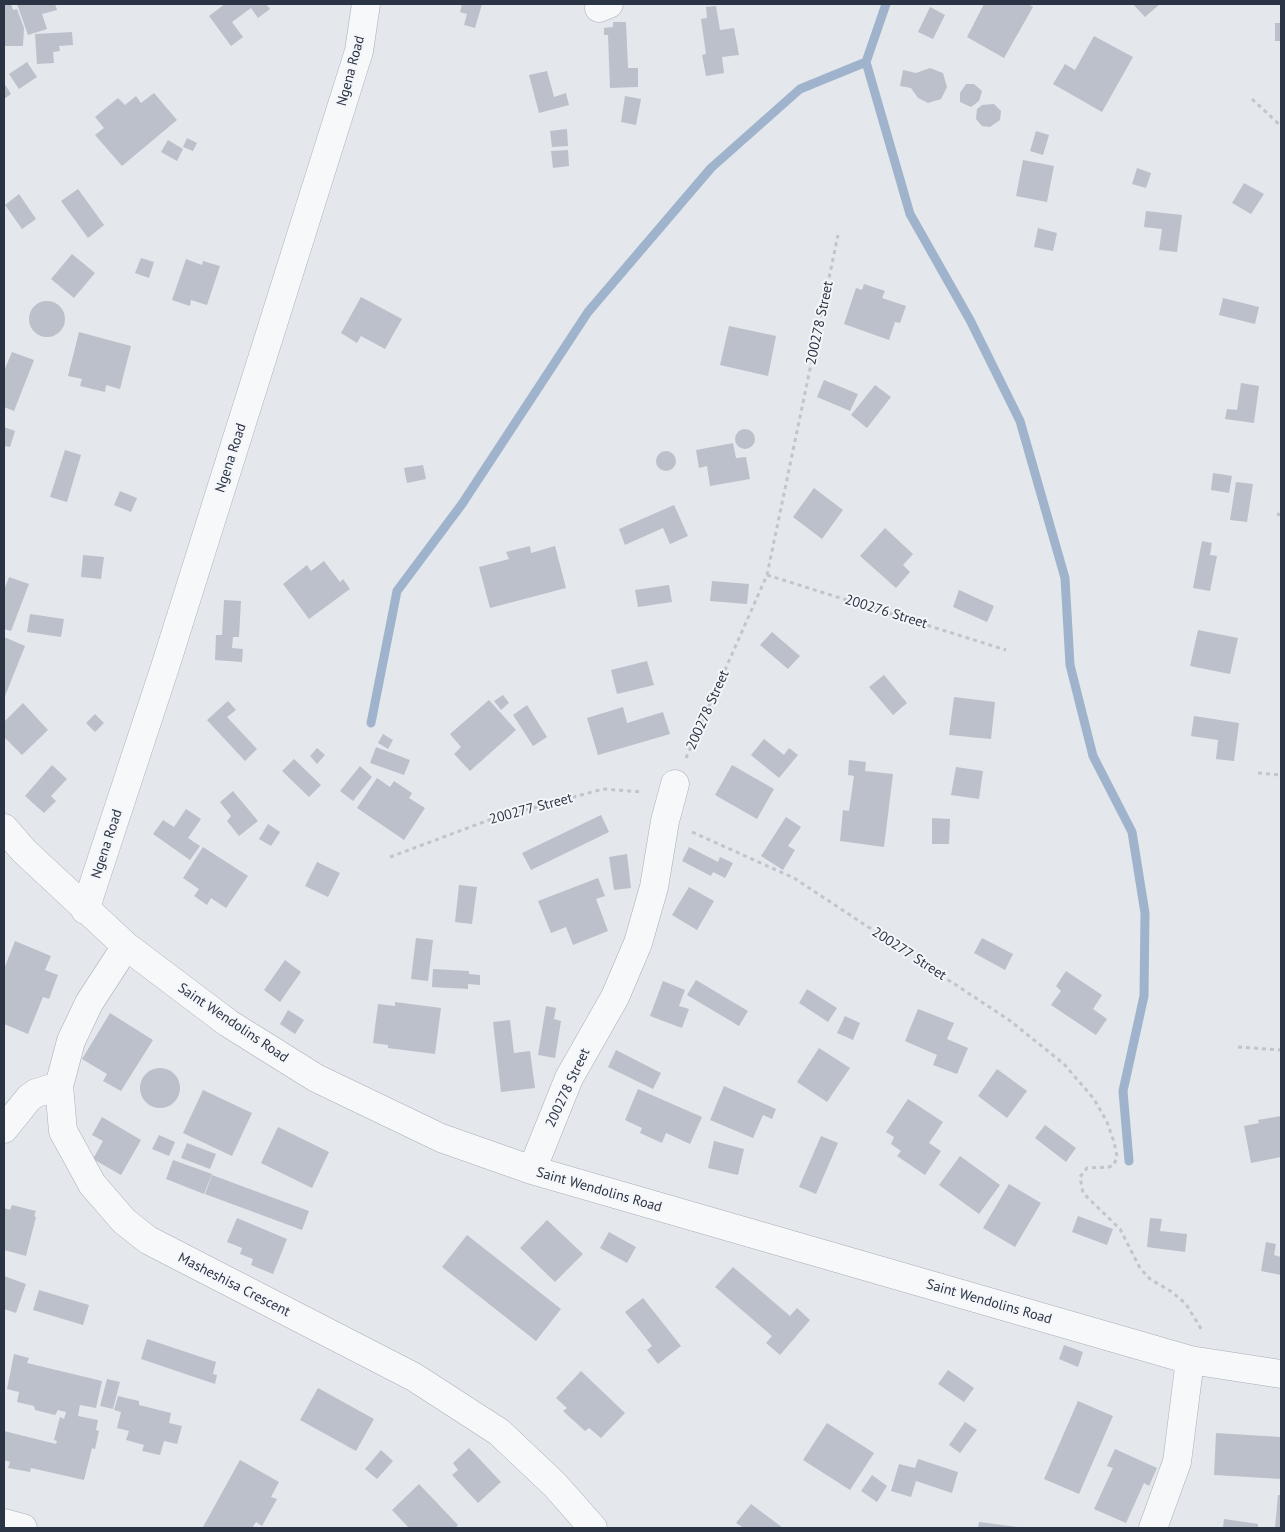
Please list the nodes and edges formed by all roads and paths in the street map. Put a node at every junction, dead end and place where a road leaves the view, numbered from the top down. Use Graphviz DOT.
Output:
graph roads {
  1 [pos="366,4"];
  2 [pos="1252,99"];
  3 [pos="1281,126"];
  4 [pos="838,234"];
  5 [pos="767,575"];
  6 [pos="1006,650"];
  7 [pos="1258,773"];
  8 [pos="1281,775"];
  9 [pos="675,784"];
  10 [pos="665,821"];
  11 [pos="4,828"];
  12 [pos="390,858"];
  13 [pos="85,910"];
  14 [pos="126,946"];
  15 [pos="1238,1047"];
  16 [pos="1281,1050"];
  17 [pos="60,1086"];
  18 [pos="4,1129"];
  19 [pos="532,1170"];
  20 [pos="1190,1360"];
  21 [pos="1217,1365"];
  22 [pos="1281,1374"];
  23 [pos="4,1523"];
  24 [pos="22,1528"];
  25 [pos="593,1528"];
  26 [pos="1153,1528"];
  1 -- 13 [label="street, Ngena Road"];
  2 -- 3 [label="path"];
  4 -- 5 [label="path, 200278 Street"];
  5 -- 6 [label="path, 200276 Street"];
  5 -- 9 [label="path, 200278 Street"];
  7 -- 8 [label="path"];
  9 -- 10 [label="street, 200278 Street"];
  10 -- 12 [label="path, 200277 Street"];
  10 -- 19 [label="street, 200278 Street"];
  10 -- 21 [label="path, 200277 Street"];
  11 -- 13 [label="street, Saint Wendolins Road"];
  13 -- 14 [label="street, Saint Wendolins Road"];
  14 -- 17 [label="street, Masheshisa Crescent"];
  14 -- 19 [label="street, Saint Wendolins Road"];
  15 -- 16 [label="path"];
  17 -- 18 [label="street"];
  17 -- 25 [label="street, Masheshisa Crescent"];
  19 -- 20 [label="street, Saint Wendolins Road"];
  20 -- 21 [label="street, Saint Wendolins Road"];
  20 -- 26 [label="street"];
  21 -- 22 [label="street, Saint Wendolins Road"];
  23 -- 24 [label="street"];
}
